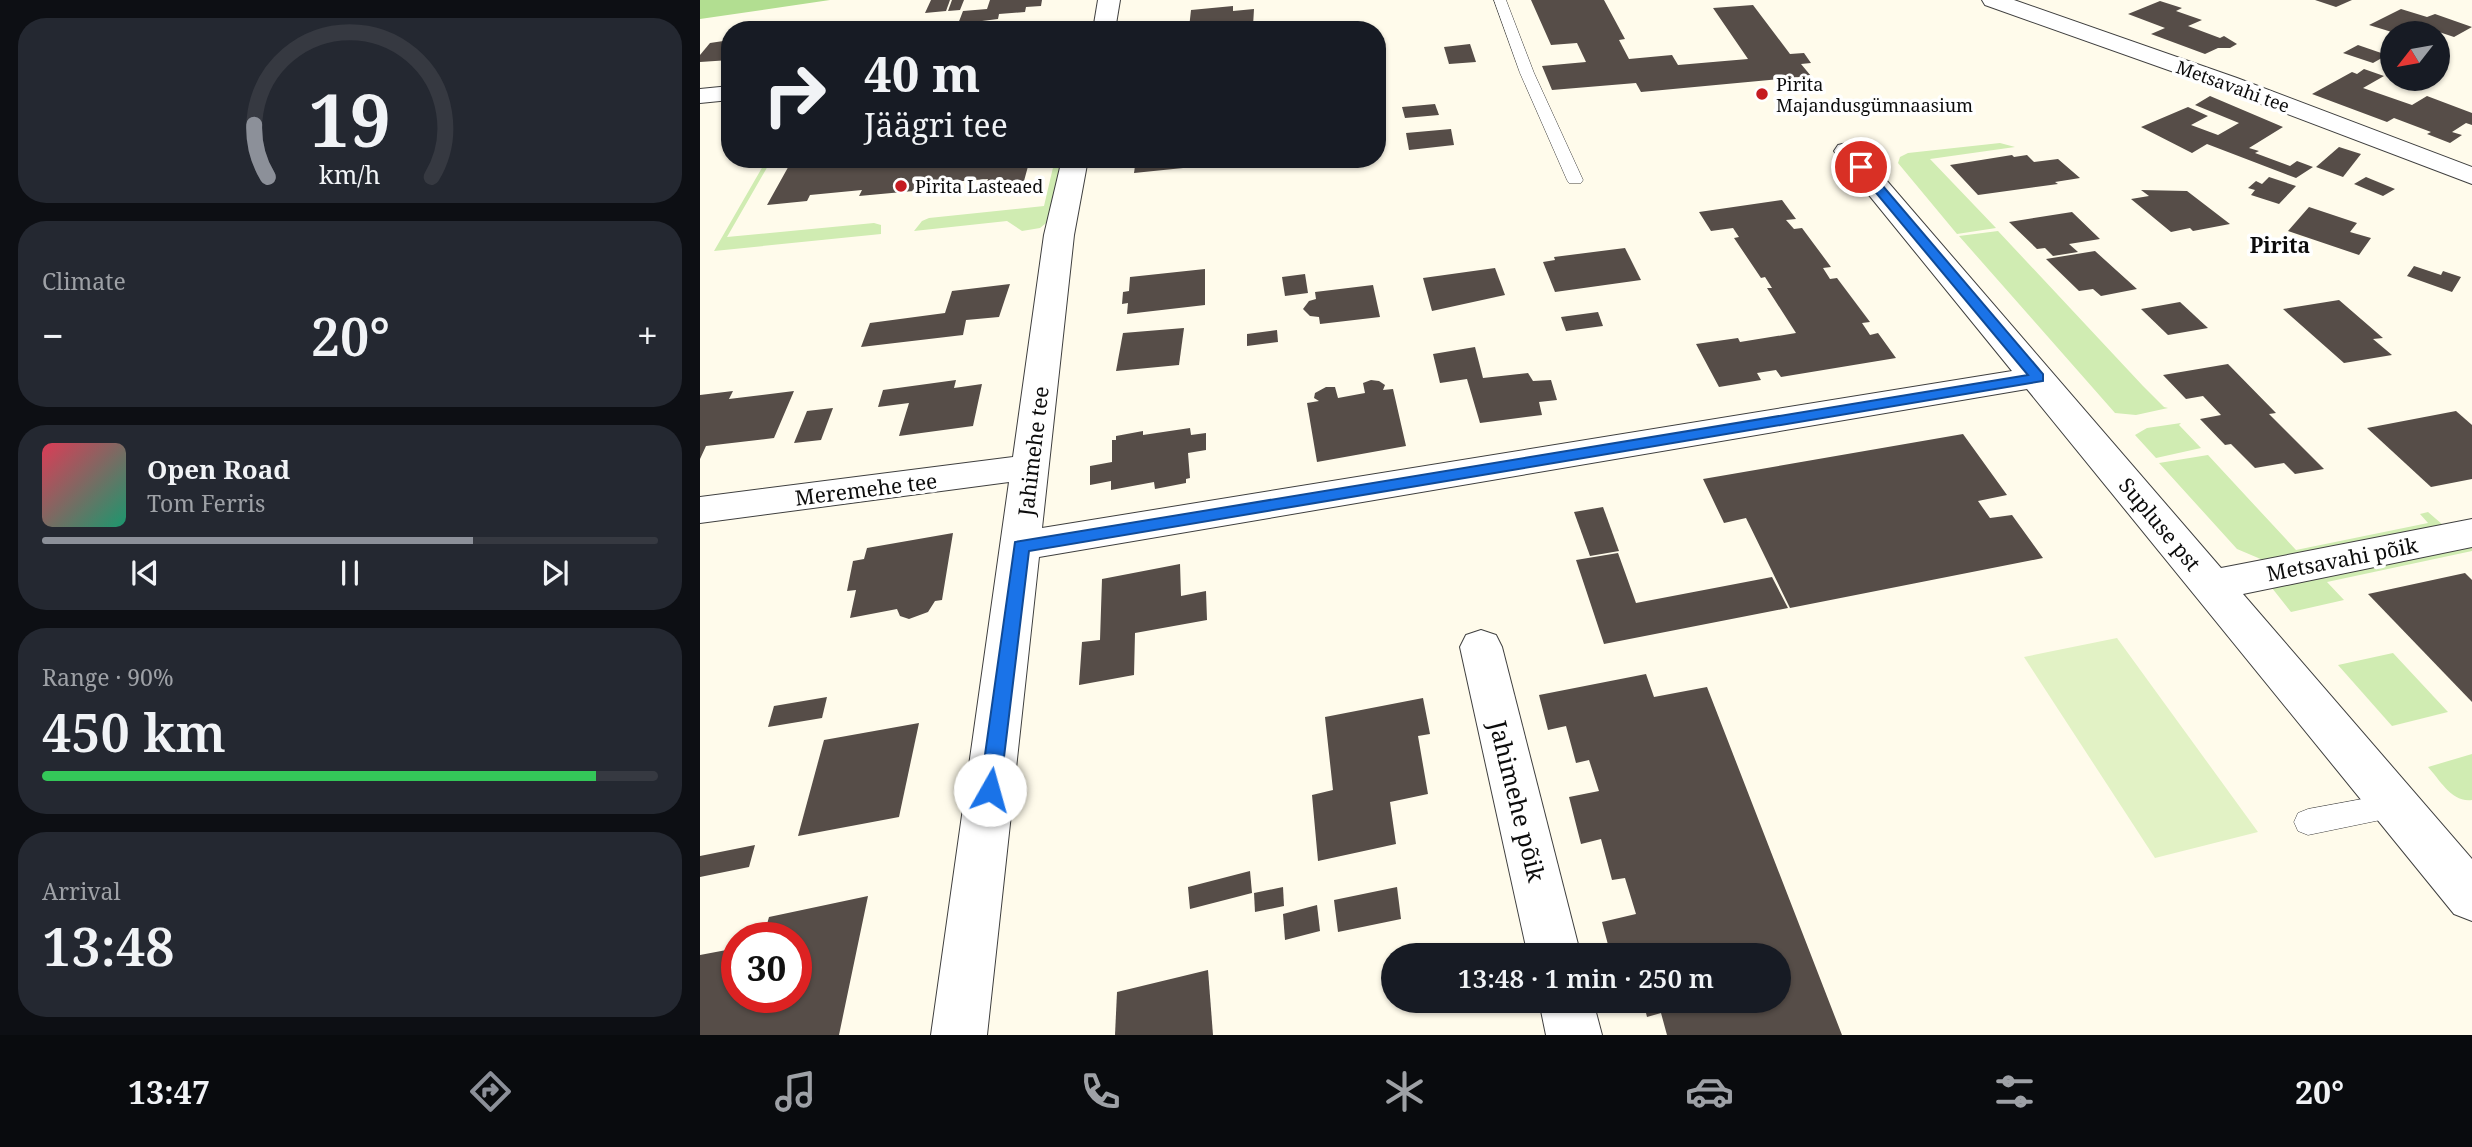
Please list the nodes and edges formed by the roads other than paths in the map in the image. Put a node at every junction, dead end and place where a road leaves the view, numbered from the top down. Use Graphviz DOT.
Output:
graph roads {
  1 [pos="1109,0"];
  2 [pos="1500,0"];
  3 [pos="1993,0"];
  4 [pos="1106,21"];
  5 [pos="721,94"];
  6 [pos="700,96"];
  7 [pos="1847,151"];
  8 [pos="1072,168"];
  9 [pos="2472,176"];
  10 [pos="1575,180"];
  11 [pos="2038,377"];
  12 [pos="1031,467"];
  13 [pos="700,510"];
  14 [pos="2472,533"];
  15 [pos="1021,546"];
  16 [pos="2211,585"];
  17 [pos="1481,647"];
  18 [pos="2395,805"];
  19 [pos="2308,822"];
  20 [pos="2472,897"];
  21 [pos="1552,943"];
  22 [pos="1569,1013"];
  23 [pos="959,1035"];
  24 [pos="1574,1035"];
  1 -- 4 [label="street"];
  2 -- 10 [label="lane"];
  3 -- 9 [label="street, Metsavahi tee"];
  5 -- 6 [label="street"];
  7 -- 11 [label="street, Supluse pst"];
  8 -- 12 [label="street, Jahimehe tee"];
  11 -- 15 [label="street"];
  11 -- 16 [label="street, Supluse pst"];
  12 -- 13 [label="street, Meremehe tee"];
  12 -- 15 [label="street, Jahimehe tee"];
  14 -- 16 [label="street, Metsavahi põik"];
  15 -- 23 [label="street, Jahimehe tee"];
  16 -- 18 [label="street, Supluse pst"];
  17 -- 21 [label="street, Jahimehe põik"];
  18 -- 19 [label="lane"];
  18 -- 20 [label="street, Supluse pst"];
  22 -- 24 [label="street"];
}
